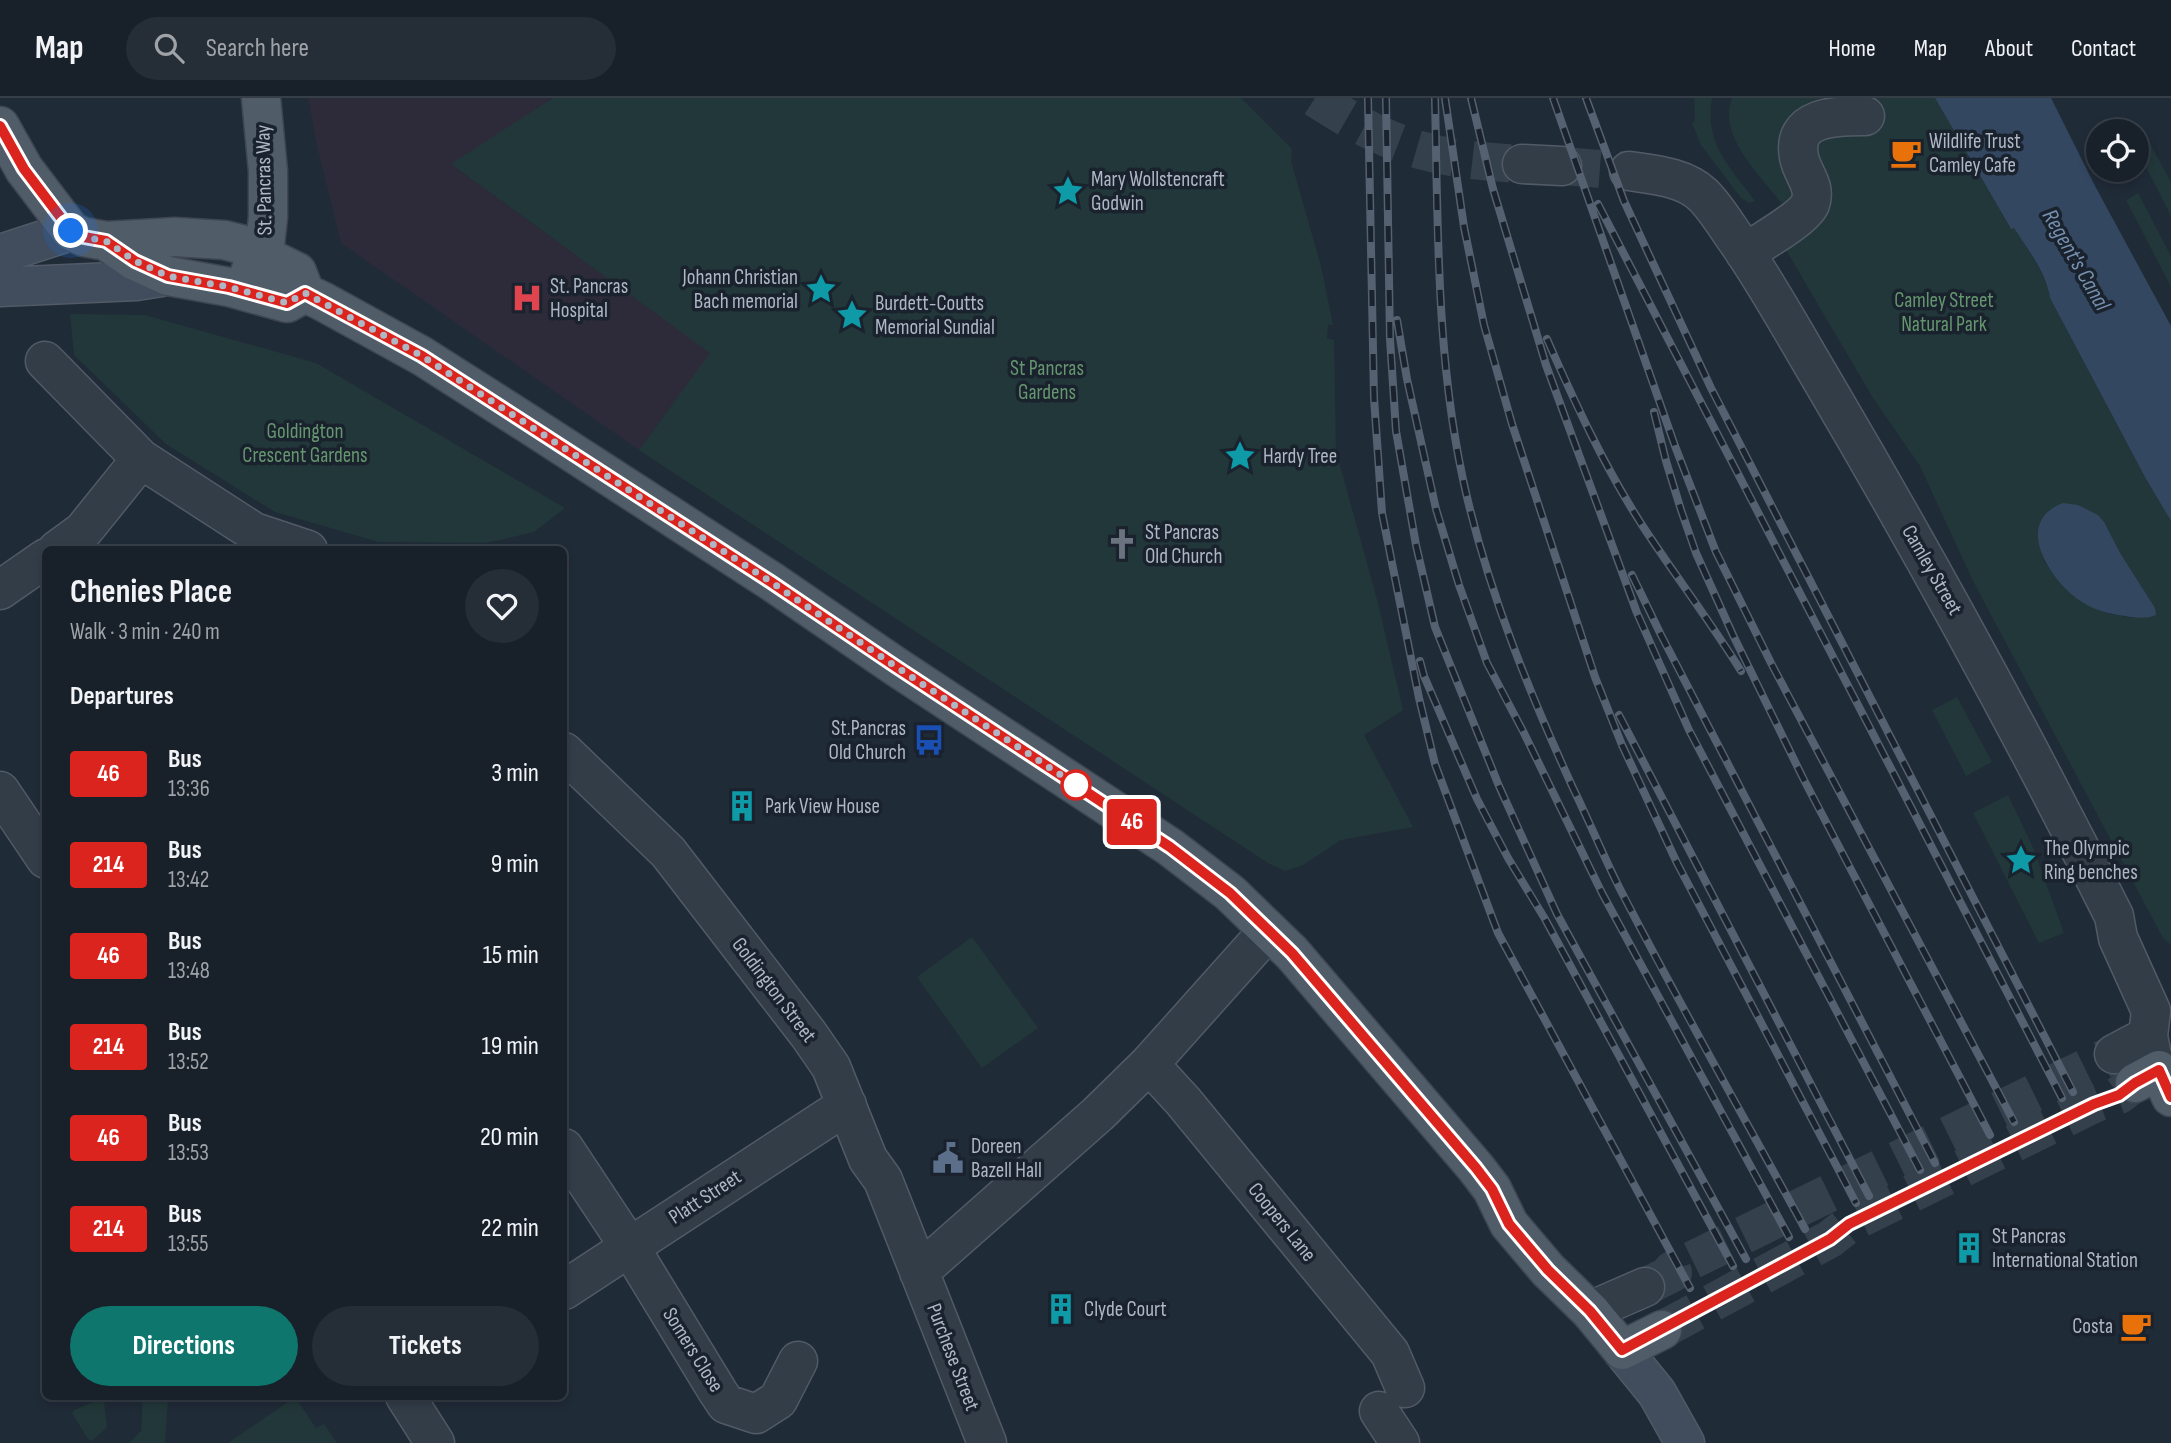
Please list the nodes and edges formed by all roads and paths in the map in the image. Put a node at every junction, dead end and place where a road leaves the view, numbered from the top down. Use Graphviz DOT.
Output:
graph roads {
  1 [pos="261,98"];
  2 [pos="1865,116"];
  3 [pos="0,126"];
  4 [pos="1522,164"];
  5 [pos="1562,166"];
  6 [pos="1629,171"];
  7 [pos="89,236"];
  8 [pos="1745,253"];
  9 [pos="0,254"];
  10 [pos="264,254"];
  11 [pos="168,276"];
  12 [pos="0,287"];
  13 [pos="229,287"];
  14 [pos="305,293"];
  15 [pos="45,360"];
  16 [pos="141,458"];
  17 [pos="83,543"];
  18 [pos="296,546"];
  19 [pos="42,561"];
  20 [pos="0,590"];
  21 [pos="567,755"];
  22 [pos="0,791"];
  23 [pos="42,853"];
  24 [pos="1268,931"];
  25 [pos="1149,1064"];
  26 [pos="2150,1067"];
  27 [pos="847,1105"];
  28 [pos="567,1153"];
  29 [pos="629,1246"];
  30 [pos="919,1272"];
  31 [pos="1645,1287"];
  32 [pos="567,1288"];
  33 [pos="1590,1311"];
  34 [pos="1662,1330"];
  35 [pos="1622,1350"];
  36 [pos="798,1362"];
  37 [pos="407,1400"];
  38 [pos="435,1443"];
  39 [pos="987,1443"];
  40 [pos="1400,1443"];
  41 [pos="1685,1443"];
  1 -- 10 [label="main road, St. Pancras Way"];
  2 -- 8 [label="street"];
  3 -- 7 [label="main road"];
  4 -- 5 [label="street"];
  6 -- 8 [label="street, Camley Street"];
  7 -- 9 [label="main road"];
  7 -- 10 [label="main road"];
  7 -- 11 [label="main road"];
  8 -- 26 [label="street, Camley Street"];
  10 -- 13 [label="main road, St. Pancras Way"];
  10 -- 14 [label="main road"];
  11 -- 12 [label="main road"];
  11 -- 13 [label="main road"];
  13 -- 14 [label="main road"];
  14 -- 24 [label="main road"];
  15 -- 16 [label="street"];
  16 -- 17 [label="street"];
  16 -- 18 [label="street"];
  19 -- 20 [label="street"];
  21 -- 27 [label="street, Goldington Street"];
  22 -- 23 [label="street"];
  24 -- 25 [label="street"];
  24 -- 33 [label="main road"];
  25 -- 30 [label="street"];
  25 -- 40 [label="street, Coopers Lane"];
  27 -- 29 [label="street, Platt Street"];
  27 -- 30 [label="street, Goldington Street"];
  28 -- 29 [label="street"];
  29 -- 32 [label="street, Platt Street"];
  29 -- 36 [label="street, Somers Close"];
  30 -- 39 [label="street, Purchese Street"];
  31 -- 33 [label="street"];
  33 -- 35 [label="main road"];
  34 -- 35 [label="main road"];
  35 -- 41 [label="main road"];
  37 -- 38 [label="street"];
}
